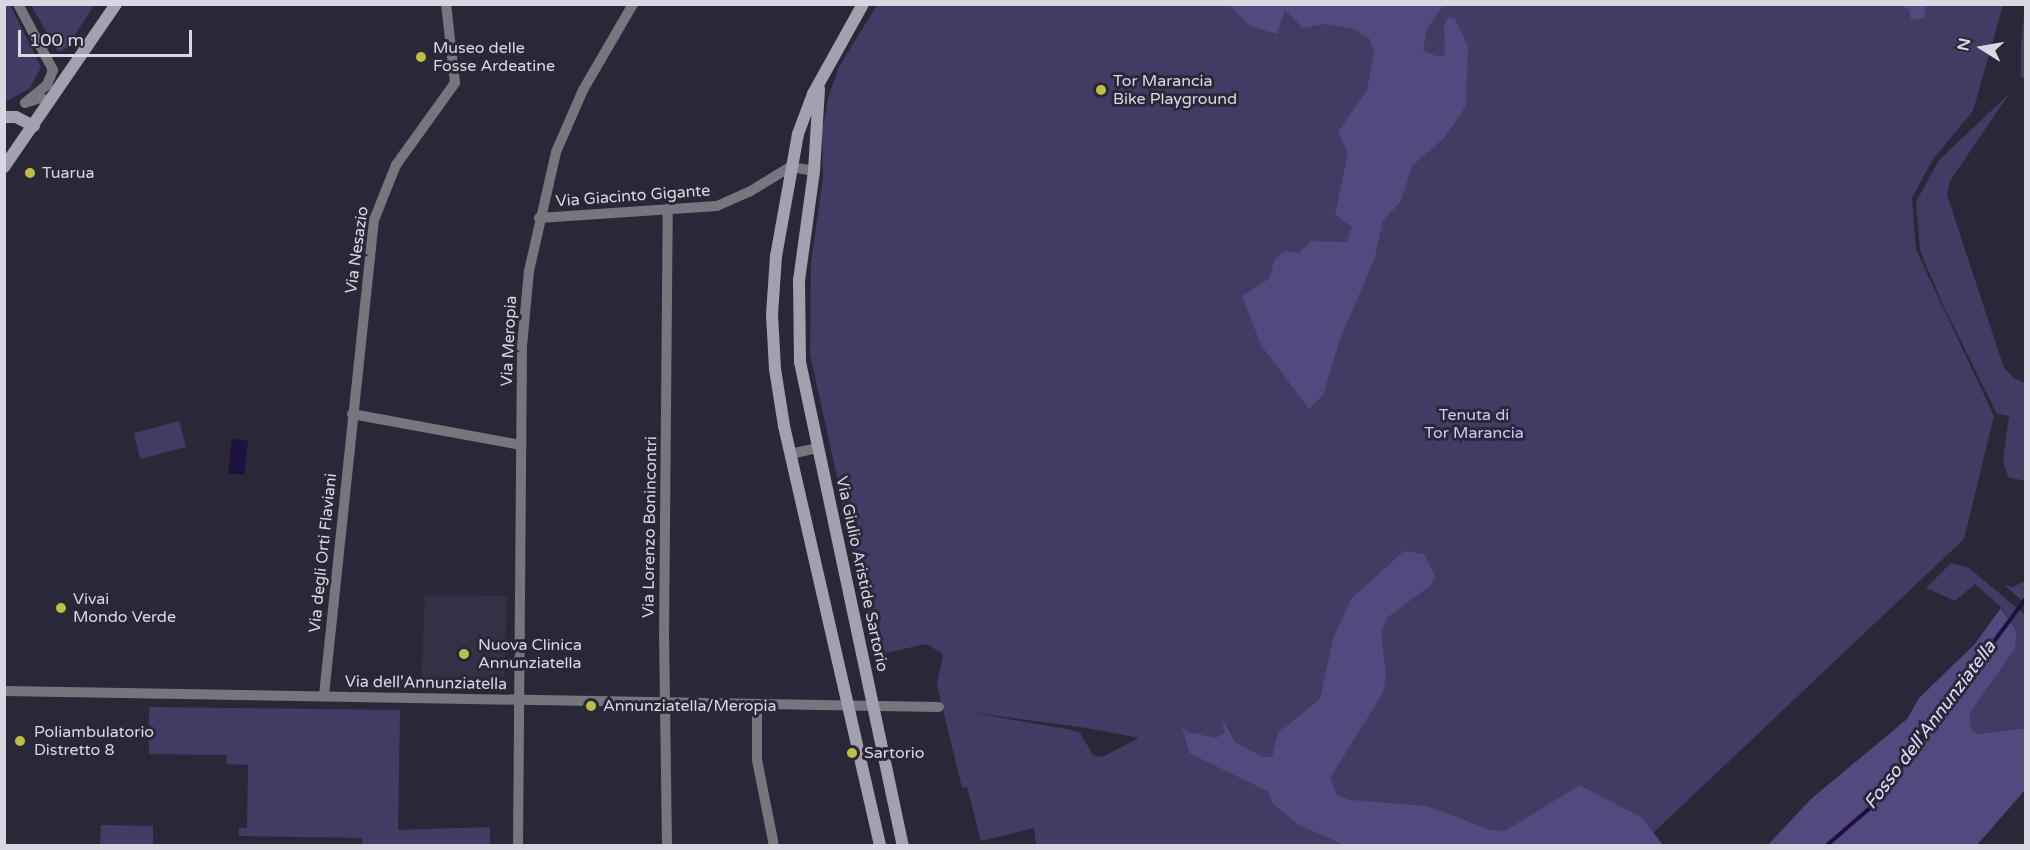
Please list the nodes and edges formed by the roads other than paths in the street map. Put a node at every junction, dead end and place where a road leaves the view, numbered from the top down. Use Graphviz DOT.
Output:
graph roads {
  1 [pos="18,4"];
  2 [pos="116,4"];
  3 [pos="446,4"];
  4 [pos="633,4"];
  5 [pos="863,4"];
  6 [pos="820,82"];
  7 [pos="51,101"];
  8 [pos="4,117"];
  9 [pos="34,126"];
  10 [pos="4,167"];
  11 [pos="790,167"];
  12 [pos="814,171"];
  13 [pos="668,209"];
  14 [pos="539,218"];
  15 [pos="352,414"];
  16 [pos="521,445"];
  17 [pos="818,448"];
  18 [pos="790,454"];
  19 [pos="4,691"];
  20 [pos="324,695"];
  21 [pos="520,700"];
  22 [pos="665,702"];
  23 [pos="757,704"];
  24 [pos="846,705"];
  25 [pos="874,707"];
  26 [pos="939,707"];
  27 [pos="518,846"];
  28 [pos="667,846"];
  29 [pos="774,846"];
  30 [pos="880,846"];
  31 [pos="903,846"];
  1 -- 7 [label="street"];
  2 -- 7 [label="street"];
  3 -- 15 [label="street, Via Nesazio"];
  4 -- 14 [label="street, Via Meropia"];
  5 -- 6 [label="street, Via Giulio Aristide Sartorio"];
  6 -- 11 [label="street, Via Giulio Aristide Sartorio"];
  6 -- 12 [label="street, Via Giulio Aristide Sartorio"];
  7 -- 9 [label="street"];
  8 -- 9 [label="street"];
  9 -- 10 [label="street"];
  11 -- 12 [label="street"];
  11 -- 13 [label="street, Via Giacinto Gigante"];
  11 -- 18 [label="street, Via Giulio Aristide Sartorio"];
  12 -- 17 [label="street, Via Giulio Aristide Sartorio"];
  13 -- 14 [label="street, Via Giacinto Gigante"];
  13 -- 22 [label="street, Via Lorenzo Bonincontri"];
  14 -- 16 [label="street, Via Meropia"];
  15 -- 16 [label="street"];
  15 -- 20 [label="street, Via degli Orti Flaviani"];
  16 -- 21 [label="street, Via Meropia"];
  17 -- 18 [label="street"];
  17 -- 25 [label="street, Via Giulio Aristide Sartorio"];
  18 -- 24 [label="street, Via Giulio Aristide Sartorio"];
  19 -- 20 [label="street, Via dell'Annunziatella"];
  20 -- 21 [label="street, Via dell'Annunziatella"];
  21 -- 22 [label="street, Via dell'Annunziatella"];
  21 -- 27 [label="street, Via Meropia"];
  22 -- 23 [label="street, Via dell'Annunziatella"];
  22 -- 28 [label="street, Via Lorenzo Bonincontri"];
  23 -- 24 [label="street, Via dell'Annunziatella"];
  23 -- 29 [label="street"];
  24 -- 25 [label="street"];
  24 -- 30 [label="street, Via Giulio Aristide Sartorio"];
  25 -- 26 [label="street"];
  25 -- 31 [label="street, Via Giulio Aristide Sartorio"];
}
